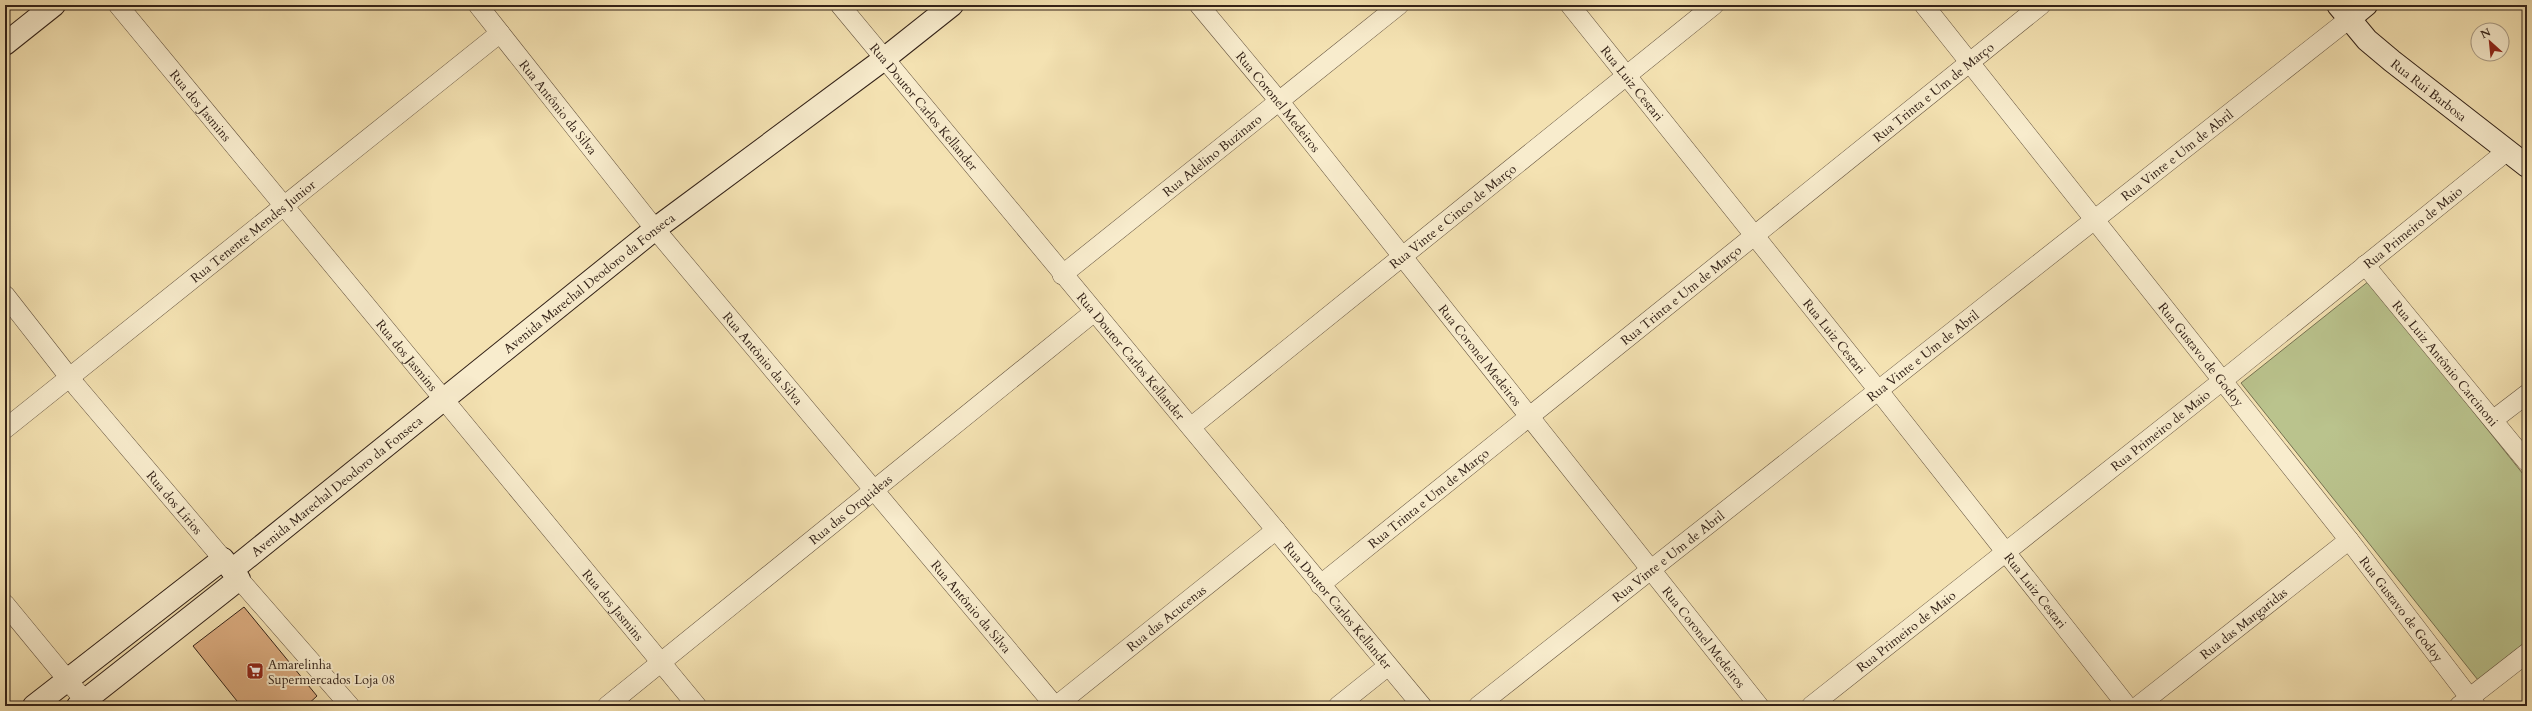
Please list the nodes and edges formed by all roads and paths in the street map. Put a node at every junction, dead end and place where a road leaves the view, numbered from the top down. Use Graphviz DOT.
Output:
graph roads {
  1 [pos="54,5"];
  2 [pos="118,5"];
  3 [pos="478,5"];
  4 [pos="840,5"];
  5 [pos="952,5"];
  6 [pos="1200,5"];
  7 [pos="1399,5"];
  8 [pos="1570,5"];
  9 [pos="1714,5"];
  10 [pos="1924,5"];
  11 [pos="2041,5"];
  12 [pos="2366,5"];
  13 [pos="2344,12"];
  14 [pos="500,33"];
  15 [pos="5,44"];
  16 [pos="884,59"];
  17 [pos="1969,63"];
  18 [pos="1626,76"];
  19 [pos="1279,101"];
  20 [pos="2507,151"];
  21 [pos="2527,166"];
  22 [pos="285,206"];
  23 [pos="2095,220"];
  24 [pos="655,229"];
  25 [pos="1755,236"];
  26 [pos="1402,257"];
  27 [pos="2365,265"];
  28 [pos="1062,275"];
  29 [pos="5,295"];
  30 [pos="1094,312"];
  31 [pos="70,376"];
  32 [pos="2222,381"];
  33 [pos="1878,390"];
  34 [pos="2527,394"];
  35 [pos="442,399"];
  36 [pos="1530,416"];
  37 [pos="2493,420"];
  38 [pos="1191,427"];
  39 [pos="5,429"];
  40 [pos="2527,462"];
  41 [pos="874,489"];
  42 [pos="1276,530"];
  43 [pos="2349,540"];
  44 [pos="2006,552"];
  45 [pos="231,569"];
  46 [pos="1652,569"];
  47 [pos="1320,585"];
  48 [pos="5,604"];
  49 [pos="2527,653"];
  50 [pos="660,663"];
  51 [pos="1388,666"];
  52 [pos="67,680"];
  53 [pos="2468,703"];
  54 [pos="84,704"];
  55 [pos="34,706"];
  56 [pos="350,706"];
  57 [pos="607,706"];
  58 [pos="697,706"];
  59 [pos="1056,706"];
  60 [pos="1338,706"];
  61 [pos="1422,706"];
  62 [pos="1478,706"];
  63 [pos="1759,706"];
  64 [pos="1811,706"];
  65 [pos="2127,706"];
  66 [pos="2138,706"];
  1 -- 15 [label="street"];
  2 -- 22 [label="street, Rua dos Jasmins"];
  3 -- 14 [label="street, Rua Antônio da Silva"];
  4 -- 16 [label="street, Rua Doutor Carlos Kellander"];
  5 -- 16 [label="street, Avenida Marechal Deodoro da Fonseca"];
  6 -- 19 [label="street, Rua Coronel Medeiros"];
  7 -- 19 [label="street, Rua Adelino Buzinaro"];
  8 -- 18 [label="street, Rua Luiz Cestari"];
  9 -- 18 [label="street, Rua Vinte e Cinco de Março"];
  10 -- 17 [label="street, Rua Gustavo de Godoy"];
  11 -- 17 [label="street, Rua Trinta e Um de Março"];
  12 -- 13 [label="street, Rua Vinte e Um de Abril"];
  13 -- 20 [label="street, Rua Rui Barbosa"];
  13 -- 23 [label="street, Rua Vinte e Um de Abril"];
  14 -- 22 [label="street, Rua Tenente Mendes Junior"];
  14 -- 24 [label="street, Rua Antônio da Silva"];
  16 -- 24 [label="street, Avenida Marechal Deodoro da Fonseca"];
  16 -- 28 [label="street, Rua Doutor Carlos Kellander"];
  17 -- 23 [label="street, Rua Gustavo de Godoy"];
  17 -- 25 [label="street, Rua Trinta e Um de Março"];
  18 -- 25 [label="street, Rua Luiz Cestari"];
  18 -- 26 [label="street, Rua Vinte e Cinco de Março"];
  19 -- 26 [label="street, Rua Coronel Medeiros"];
  19 -- 28 [label="street, Rua Adelino Buzinaro"];
  20 -- 21 [label="street, Rua Rui Barbosa"];
  20 -- 27 [label="street, Rua Primeiro de Maio"];
  22 -- 31 [label="street, Rua Tenente Mendes Junior"];
  22 -- 35 [label="street, Rua dos Jasmins"];
  23 -- 32 [label="street, Rua Gustavo de Godoy"];
  23 -- 33 [label="street, Rua Vinte e Um de Abril"];
  24 -- 35 [label="street, Avenida Marechal Deodoro da Fonseca"];
  24 -- 41 [label="street, Rua Antônio da Silva"];
  25 -- 33 [label="street, Rua Luiz Cestari"];
  25 -- 36 [label="street, Rua Trinta e Um de Março"];
  26 -- 36 [label="street, Rua Coronel Medeiros"];
  26 -- 38 [label="street, Rua Vinte e Cinco de Março"];
  27 -- 32 [label="street, Rua Primeiro de Maio"];
  27 -- 37 [label="street, Rua Luiz Antônio Carcinoni"];
  28 -- 30 [label="street, Rua Doutor Carlos Kellander"];
  29 -- 31 [label="street, Rua dos Lírios"];
  30 -- 38 [label="street, Rua Doutor Carlos Kellander"];
  30 -- 41 [label="street, Rua das Orquideas"];
  31 -- 39 [label="street, Rua Tenente Mendes Junior"];
  31 -- 45 [label="street, Rua dos Lírios"];
  32 -- 43 [label="street, Rua Gustavo de Godoy"];
  32 -- 44 [label="street, Rua Primeiro de Maio"];
  33 -- 44 [label="street, Rua Luiz Cestari"];
  33 -- 46 [label="street, Rua Vinte e Um de Abril"];
  34 -- 37 [label="street"];
  35 -- 45 [label="street, Avenida Marechal Deodoro da Fonseca"];
  35 -- 50 [label="street, Rua dos Jasmins"];
  36 -- 46 [label="street, Rua Coronel Medeiros"];
  36 -- 47 [label="street, Rua Trinta e Um de Março"];
  37 -- 40 [label="street, Rua Luiz Antônio Carcinoni"];
  38 -- 42 [label="street, Rua Doutor Carlos Kellander"];
  41 -- 50 [label="street, Rua das Orquideas"];
  41 -- 59 [label="street, Rua Antônio da Silva"];
  42 -- 47 [label="street, Rua Doutor Carlos Kellander"];
  42 -- 59 [label="street, Rua das Acucenas"];
  43 -- 53 [label="street, Rua Gustavo de Godoy"];
  43 -- 66 [label="street, Rua das Margaridas"];
  44 -- 64 [label="street, Rua Primeiro de Maio"];
  44 -- 65 [label="street, Rua Luiz Cestari"];
  45 -- 52 [label="street, Avenida Marechal Deodoro da Fonseca"];
  45 -- 54 [label="street, Avenida Marechal Deodoro da Fonseca"];
  45 -- 56 [label="street, Rua dos Lírios"];
  46 -- 62 [label="street, Rua Vinte e Um de Abril"];
  46 -- 63 [label="street, Rua Coronel Medeiros"];
  47 -- 51 [label="street, Rua Doutor Carlos Kellander"];
  48 -- 52 [label="street"];
  49 -- 53 [label="street"];
  50 -- 57 [label="street, Rua das Orquideas"];
  50 -- 58 [label="street, Rua dos Jasmins"];
  51 -- 60 [label="street"];
  51 -- 61 [label="street, Rua Doutor Carlos Kellander"];
  52 -- 54 [label="street"];
  52 -- 55 [label="street, Avenida Marechal Deodoro da Fonseca"];
}
